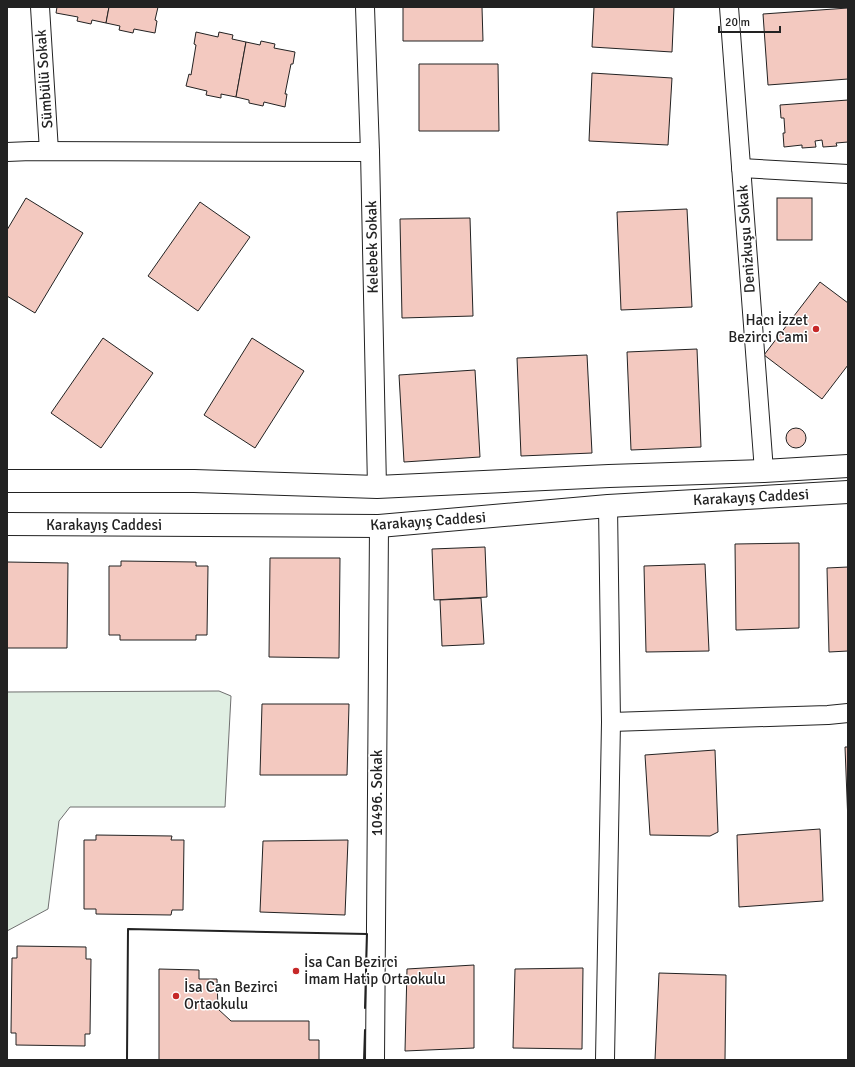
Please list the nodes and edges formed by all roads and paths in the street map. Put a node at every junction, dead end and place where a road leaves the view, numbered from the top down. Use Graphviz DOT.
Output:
graph roads {
  1 [pos="40,7"];
  2 [pos="365,7"];
  3 [pos="729,7"];
  4 [pos="49,151"];
  5 [pos="7,152"];
  6 [pos="370,152"];
  7 [pos="741,168"];
  8 [pos="848,174"];
  9 [pos="848,466"];
  10 [pos="764,471"];
  11 [pos="7,481"];
  12 [pos="377,487"];
  13 [pos="848,492"];
  14 [pos="608,506"];
  15 [pos="7,524"];
  16 [pos="378,526"];
  17 [pos="848,713"];
  18 [pos="611,722"];
  19 [pos="375,1060"];
  20 [pos="605,1060"];
  1 -- 4 [label="street, Sümbülü Sokak"];
  2 -- 6 [label="street, Kelebek Sokak"];
  3 -- 7 [label="street, Denizkuşu Sokak"];
  4 -- 5 [label="street"];
  4 -- 6 [label="street"];
  6 -- 12 [label="street, Kelebek Sokak"];
  7 -- 8 [label="street"];
  7 -- 10 [label="street, Denizkuşu Sokak"];
  9 -- 10 [label="main road, Karakayış Caddesi"];
  10 -- 12 [label="main road, Karakayış Caddesi"];
  11 -- 12 [label="main road, Karakayış Caddesi"];
  13 -- 14 [label="main road, Karakayış Caddesi"];
  14 -- 16 [label="main road, Karakayış Caddesi"];
  14 -- 18 [label="street"];
  15 -- 16 [label="main road, Karakayış Caddesi"];
  16 -- 19 [label="street, 10496. Sokak"];
  17 -- 18 [label="street"];
  18 -- 20 [label="street"];
}
